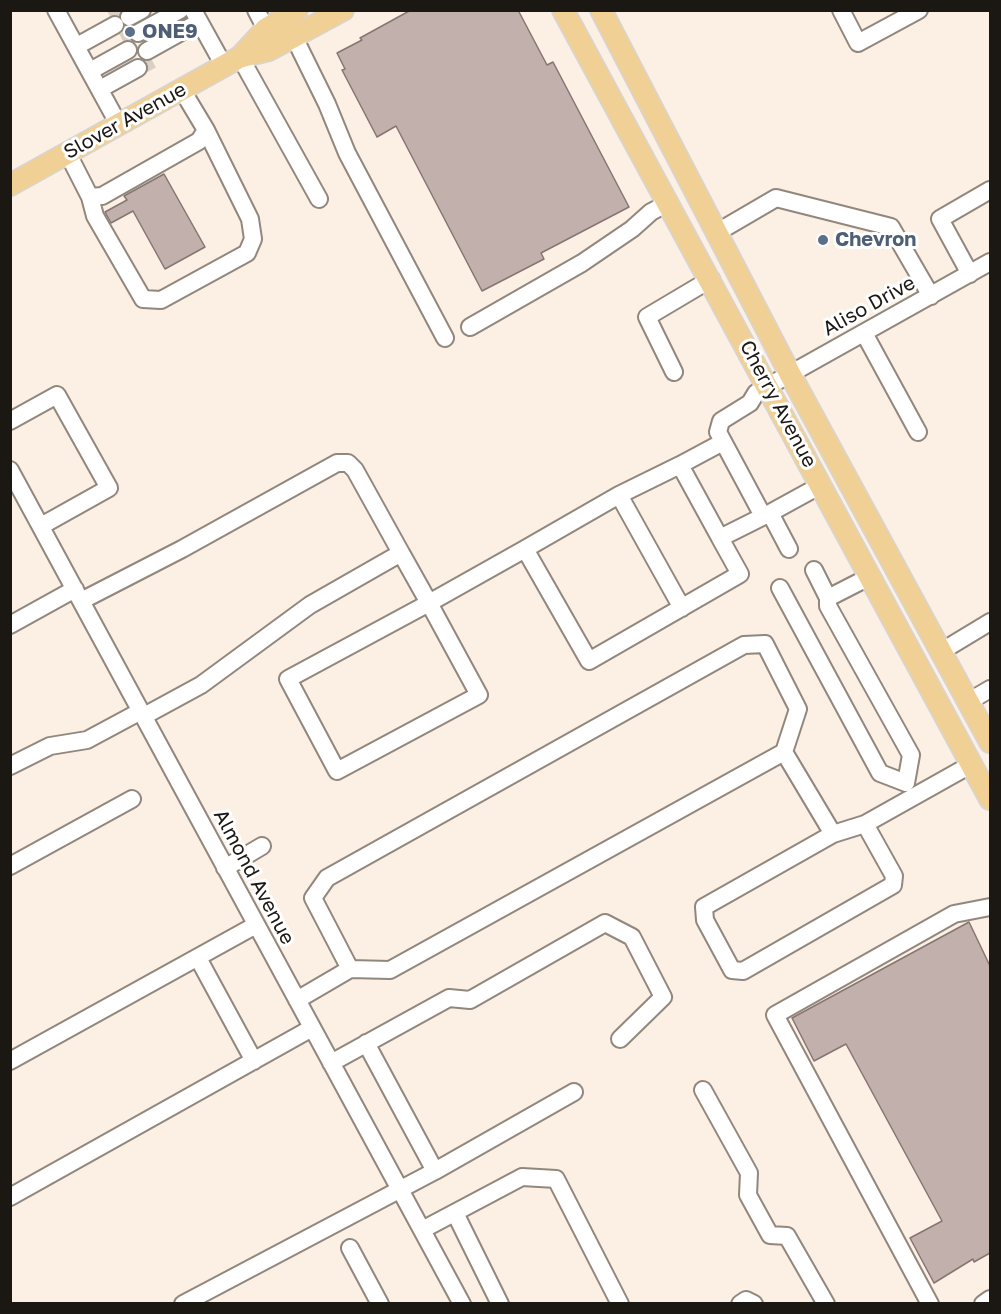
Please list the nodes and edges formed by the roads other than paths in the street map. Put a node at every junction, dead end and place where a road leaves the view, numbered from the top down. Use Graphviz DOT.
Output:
graph roads {
  1 [pos="56,10"];
  2 [pos="159,10"];
  3 [pos="256,10"];
  4 [pos="343,10"];
  5 [pos="563,10"];
  6 [pos="601,10"];
  7 [pos="841,10"];
  8 [pos="919,10"];
  9 [pos="295,11"];
  10 [pos="194,18"];
  11 [pos="266,29"];
  12 [pos="294,37"];
  13 [pos="132,38"];
  14 [pos="232,62"];
  15 [pos="86,63"];
  16 [pos="182,90"];
  17 [pos="119,125"];
  18 [pos="206,130"];
  19 [pos="68,154"];
  20 [pos="10,185"];
  21 [pos="990,190"];
  22 [pos="90,197"];
  23 [pos="319,199"];
  24 [pos="669,203"];
  25 [pos="716,233"];
  26 [pos="990,262"];
  27 [pos="970,274"];
  28 [pos="711,279"];
  29 [pos="931,296"];
  30 [pos="470,327"];
  31 [pos="864,333"];
  32 [pos="446,338"];
  33 [pos="674,372"];
  34 [pos="790,374"];
  35 [pos="762,390"];
  36 [pos="10,421"];
  37 [pos="918,432"];
  38 [pos="723,442"];
  39 [pos="680,465"];
  40 [pos="10,470"];
  41 [pos="821,485"];
  42 [pos="619,495"];
  43 [pos="766,514"];
  44 [pos="41,526"];
  45 [pos="720,538"];
  46 [pos="525,549"];
  47 [pos="789,549"];
  48 [pos="401,553"];
  49 [pos="814,570"];
  50 [pos="871,576"];
  51 [pos="780,588"];
  52 [pos="78,595"];
  53 [pos="828,598"];
  54 [pos="429,603"];
  55 [pos="682,608"];
  56 [pos="990,622"];
  57 [pos="15,623"];
  58 [pos="942,651"];
  59 [pos="990,689"];
  60 [pos="968,702"];
  61 [pos="143,714"];
  62 [pos="990,742"];
  63 [pos="784,752"];
  64 [pos="972,764"];
  65 [pos="10,766"];
  66 [pos="910,790"];
  67 [pos="132,799"];
  68 [pos="990,799"];
  69 [pos="865,824"];
  70 [pos="833,834"];
  71 [pos="262,846"];
  72 [pos="10,866"];
  73 [pos="225,868"];
  74 [pos="990,907"];
  75 [pos="256,925"];
  76 [pos="198,957"];
  77 [pos="350,969"];
  78 [pos="297,1000"];
  79 [pos="312,1028"];
  80 [pos="620,1039"];
  81 [pos="366,1043"];
  82 [pos="254,1061"];
  83 [pos="10,1062"];
  84 [pos="331,1063"];
  85 [pos="703,1090"];
  86 [pos="574,1092"];
  87 [pos="435,1171"];
  88 [pos="399,1188"];
  89 [pos="10,1197"];
  90 [pos="455,1213"];
  91 [pos="422,1230"];
  92 [pos="350,1248"];
  93 [pos="990,1299"];
  94 [pos="183,1304"];
  95 [pos="380,1304"];
  96 [pos="462,1304"];
  97 [pos="500,1304"];
  98 [pos="620,1304"];
  99 [pos="740,1304"];
  100 [pos="753,1304"];
  101 [pos="826,1304"];
  102 [pos="930,1304"];
  103 [pos="983,1304"];
  1 -- 15 [label="street"];
  2 -- 13 [label="street"];
  3 -- 11 [label="street"];
  4 -- 12 [label="main road, Slover Avenue"];
  5 -- 24 [label="main road, Cherry Avenue"];
  6 -- 25 [label="main road, Cherry Avenue"];
  7 -- 8 [label="street"];
  9 -- 11 [label="main road, Slover Avenue"];
  10 -- 13 [label="street"];
  10 -- 14 [label="street"];
  11 -- 14 [label="main road, Slover Avenue"];
  12 -- 14 [label="main road, Slover Avenue"];
  12 -- 32 [label="street"];
  13 -- 15 [label="street"];
  13 -- 15 [label="street"];
  13 -- 15 [label="street"];
  14 -- 16 [label="main road, Slover Avenue"];
  14 -- 23 [label="street"];
  15 -- 17 [label="street"];
  16 -- 17 [label="main road, Slover Avenue"];
  16 -- 18 [label="street"];
  17 -- 19 [label="main road, Slover Avenue"];
  18 -- 22 [label="street"];
  18 -- 22 [label="street"];
  19 -- 20 [label="main road, Slover Avenue"];
  19 -- 22 [label="street"];
  21 -- 27 [label="street"];
  24 -- 28 [label="main road, Cherry Avenue"];
  24 -- 30 [label="street"];
  25 -- 29 [label="street"];
  25 -- 34 [label="main road, Cherry Avenue"];
  26 -- 27 [label="street, Aliso Drive"];
  27 -- 29 [label="street, Aliso Drive"];
  28 -- 33 [label="street"];
  28 -- 35 [label="main road, Cherry Avenue"];
  29 -- 31 [label="street, Aliso Drive"];
  31 -- 34 [label="street, Aliso Drive"];
  31 -- 37 [label="street"];
  34 -- 35 [label="street, Aliso Drive"];
  34 -- 58 [label="main road, Cherry Avenue"];
  35 -- 38 [label="street, Aliso Drive"];
  35 -- 41 [label="main road, Cherry Avenue"];
  36 -- 44 [label="street"];
  38 -- 39 [label="street"];
  38 -- 43 [label="street"];
  39 -- 42 [label="street"];
  39 -- 45 [label="street"];
  40 -- 44 [label="street, Almond Avenue"];
  41 -- 43 [label="street"];
  41 -- 50 [label="main road, Cherry Avenue"];
  42 -- 46 [label="street"];
  42 -- 55 [label="street"];
  43 -- 45 [label="street"];
  43 -- 47 [label="street"];
  44 -- 52 [label="street, Almond Avenue"];
  45 -- 55 [label="street"];
  46 -- 54 [label="street"];
  46 -- 55 [label="street"];
  48 -- 52 [label="street"];
  48 -- 54 [label="street"];
  48 -- 61 [label="street"];
  49 -- 53 [label="street"];
  50 -- 53 [label="street"];
  50 -- 64 [label="main road, Cherry Avenue"];
  51 -- 66 [label="street"];
  52 -- 57 [label="street"];
  52 -- 61 [label="street, Almond Avenue"];
  53 -- 66 [label="street"];
  54 -- 54 [label="street"];
  56 -- 58 [label="street"];
  58 -- 60 [label="main road, Cherry Avenue"];
  59 -- 60 [label="street"];
  60 -- 62 [label="main road, Cherry Avenue"];
  61 -- 65 [label="street"];
  61 -- 73 [label="street, Almond Avenue"];
  63 -- 70 [label="street"];
  63 -- 77 [label="street"];
  63 -- 77 [label="street"];
  64 -- 66 [label="street"];
  64 -- 68 [label="main road, Cherry Avenue"];
  66 -- 69 [label="street"];
  67 -- 72 [label="street"];
  69 -- 70 [label="street"];
  69 -- 70 [label="street"];
  71 -- 73 [label="street"];
  73 -- 75 [label="street, Almond Avenue"];
  74 -- 102 [label="street"];
  75 -- 76 [label="street"];
  75 -- 78 [label="street, Almond Avenue"];
  76 -- 82 [label="street"];
  76 -- 83 [label="street"];
  77 -- 78 [label="street"];
  78 -- 79 [label="street, Almond Avenue"];
  79 -- 82 [label="street"];
  79 -- 84 [label="street, Almond Avenue"];
  80 -- 81 [label="street"];
  81 -- 84 [label="street"];
  81 -- 87 [label="street"];
  82 -- 89 [label="street"];
  84 -- 88 [label="street, Almond Avenue"];
  85 -- 101 [label="street"];
  86 -- 87 [label="street"];
  87 -- 88 [label="street"];
  88 -- 91 [label="street, Almond Avenue"];
  88 -- 94 [label="street"];
  90 -- 91 [label="street"];
  90 -- 97 [label="street"];
  90 -- 98 [label="street"];
  91 -- 96 [label="street, Almond Avenue"];
  92 -- 95 [label="street"];
  93 -- 103 [label="street"];
  99 -- 100 [label="street"];
}
